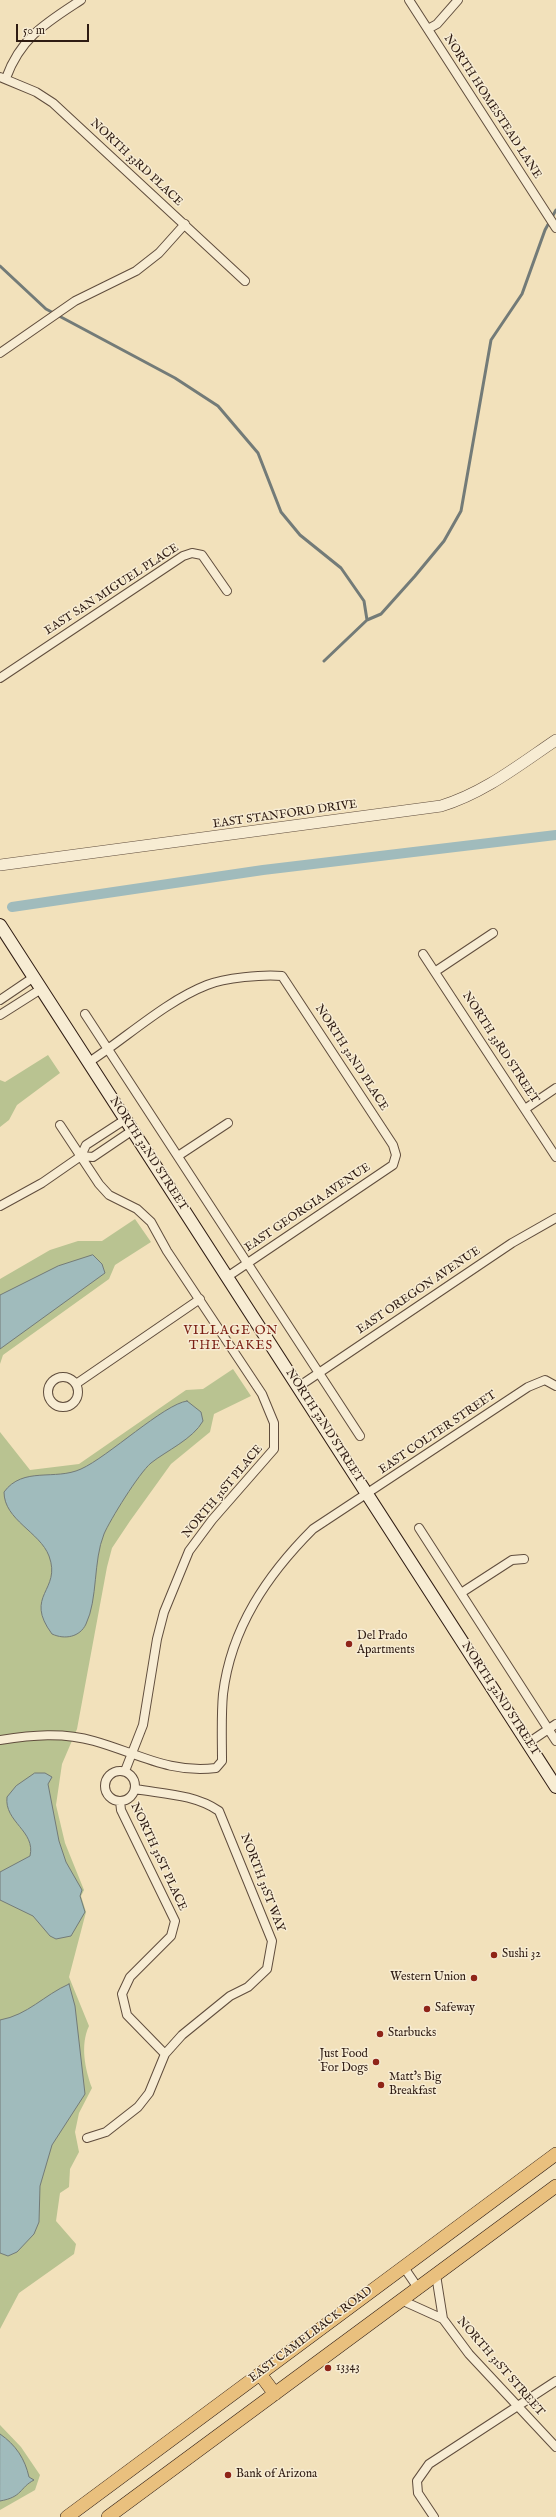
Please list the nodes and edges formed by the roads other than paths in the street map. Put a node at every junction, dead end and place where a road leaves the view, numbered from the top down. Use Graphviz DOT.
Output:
graph roads {
  1 [pos="81,0"];
  2 [pos="409,0"];
  3 [pos="458,0"];
  4 [pos="428,29"];
  5 [pos="3,77"];
  6 [pos="185,224"];
  7 [pos="556,228"];
  8 [pos="246,281"];
  9 [pos="0,353"];
  10 [pos="226,591"];
  11 [pos="0,678"];
  12 [pos="556,740"];
  13 [pos="0,865"];
  14 [pos="2,929"];
  15 [pos="492,933"];
  16 [pos="423,954"];
  17 [pos="436,971"];
  18 [pos="34,977"];
  19 [pos="41,989"];
  20 [pos="0,1000"];
  21 [pos="85,1014"];
  22 [pos="0,1015"];
  23 [pos="108,1050"];
  24 [pos="89,1062"];
  25 [pos="556,1088"];
  26 [pos="525,1109"];
  27 [pos="126,1119"];
  28 [pos="228,1123"];
  29 [pos="60,1125"];
  30 [pos="133,1130"];
  31 [pos="96,1139"];
  32 [pos="103,1150"];
  33 [pos="396,1155"];
  34 [pos="81,1156"];
  35 [pos="178,1156"];
  36 [pos="556,1157"];
  37 [pos="0,1206"];
  38 [pos="556,1218"];
  39 [pos="247,1263"];
  40 [pos="227,1277"];
  41 [pos="200,1299"];
  42 [pos="319,1373"];
  43 [pos="76,1384"];
  44 [pos="556,1386"];
  45 [pos="298,1387"];
  46 [pos="360,1436"];
  47 [pos="367,1493"];
  48 [pos="419,1528"];
  49 [pos="524,1559"];
  50 [pos="461,1593"];
  51 [pos="556,1724"];
  52 [pos="549,1730"];
  53 [pos="0,1740"];
  54 [pos="556,1741"];
  55 [pos="528,1743"];
  56 [pos="132,1755"];
  57 [pos="126,1771"];
  58 [pos="556,1787"];
  59 [pos="135,1789"];
  60 [pos="120,1802"];
  61 [pos="165,2054"];
  62 [pos="87,2138"];
  63 [pos="556,2154"];
  64 [pos="556,2186"];
  65 [pos="403,2266"];
  66 [pos="436,2275"];
  67 [pos="418,2288"];
  68 [pos="401,2300"];
  69 [pos="443,2319"];
  70 [pos="260,2374"];
  71 [pos="556,2381"];
  72 [pos="275,2394"];
  73 [pos="518,2407"];
  74 [pos="556,2447"];
  75 [pos="67,2517"];
  76 [pos="108,2517"];
  77 [pos="434,2517"];
  1 -- 5 [label="street"];
  2 -- 4 [label="street, NORTH HOMESTEAD LANE"];
  3 -- 4 [label="street"];
  4 -- 7 [label="street, NORTH HOMESTEAD LANE"];
  5 -- 6 [label="street, NORTH 33RD PLACE"];
  6 -- 8 [label="street, NORTH 33RD PLACE"];
  6 -- 9 [label="street"];
  10 -- 11 [label="street, EAST SAN MIGUEL PLACE"];
  12 -- 13 [label="street, EAST STANFORD DRIVE"];
  14 -- 18 [label="main road, NORTH 32ND STREET"];
  15 -- 17 [label="street"];
  16 -- 17 [label="street, NORTH 33RD STREET"];
  17 -- 26 [label="street, NORTH 33RD STREET"];
  18 -- 19 [label="main road, NORTH 32ND STREET"];
  18 -- 20 [label="street"];
  19 -- 22 [label="street"];
  19 -- 24 [label="main road, NORTH 32ND STREET"];
  21 -- 23 [label="street, NORTH 32ND STREET"];
  23 -- 24 [label="street"];
  23 -- 33 [label="street, NORTH 32ND PLACE"];
  23 -- 35 [label="street, NORTH 32ND STREET"];
  24 -- 27 [label="main road, NORTH 32ND STREET"];
  25 -- 26 [label="street"];
  26 -- 36 [label="street, NORTH 33RD STREET"];
  27 -- 30 [label="main road, NORTH 32ND STREET"];
  27 -- 31 [label="street"];
  28 -- 35 [label="street"];
  29 -- 34 [label="street, NORTH 31ST PLACE"];
  30 -- 32 [label="street"];
  30 -- 40 [label="main road, NORTH 32ND STREET"];
  31 -- 32 [label="street"];
  31 -- 34 [label="street"];
  32 -- 34 [label="street"];
  33 -- 39 [label="street, EAST GEORGIA AVENUE"];
  34 -- 37 [label="street"];
  34 -- 41 [label="street, NORTH 31ST PLACE"];
  35 -- 39 [label="street, NORTH 32ND STREET"];
  38 -- 42 [label="street, EAST OREGON AVENUE"];
  39 -- 40 [label="street, EAST GEORGIA AVENUE"];
  39 -- 42 [label="street, NORTH 32ND STREET"];
  40 -- 45 [label="main road, NORTH 32ND STREET"];
  41 -- 43 [label="street"];
  41 -- 56 [label="street, NORTH 31ST PLACE"];
  42 -- 45 [label="street, EAST OREGON AVENUE"];
  42 -- 46 [label="street, NORTH 32ND STREET"];
  44 -- 47 [label="street, EAST COLTER STREET"];
  45 -- 47 [label="main road, NORTH 32ND STREET"];
  47 -- 55 [label="main road, NORTH 32ND STREET"];
  47 -- 56 [label="street, EAST COLTER STREET"];
  48 -- 50 [label="street, NORTH 32ND STREET"];
  49 -- 50 [label="street"];
  50 -- 52 [label="street, NORTH 32ND STREET"];
  51 -- 52 [label="street"];
  52 -- 54 [label="street, NORTH 32ND STREET"];
  52 -- 55 [label="street"];
  53 -- 56 [label="street, EAST COLTER STREET"];
  55 -- 58 [label="main road, NORTH 32ND STREET"];
  56 -- 57 [label="street, NORTH 31ST PLACE"];
  57 -- 59 [label="street, NORTH 31ST PLACE"];
  57 -- 60 [label="street, NORTH 31ST PLACE"];
  59 -- 60 [label="street, NORTH 31ST PLACE"];
  59 -- 61 [label="street, NORTH 31ST WAY"];
  60 -- 61 [label="street, NORTH 31ST PLACE"];
  61 -- 62 [label="street"];
  63 -- 65 [label="main road, EAST CAMELBACK ROAD"];
  64 -- 66 [label="main road, EAST CAMELBACK ROAD"];
  65 -- 67 [label="street"];
  65 -- 70 [label="main road, EAST CAMELBACK ROAD"];
  66 -- 67 [label="main road, EAST CAMELBACK ROAD"];
  66 -- 69 [label="street, NORTH 31ST STREET"];
  67 -- 68 [label="main road, EAST CAMELBACK ROAD"];
  68 -- 69 [label="street, NORTH 31ST STREET"];
  68 -- 72 [label="main road, EAST CAMELBACK ROAD"];
  69 -- 73 [label="street, NORTH 31ST STREET"];
  70 -- 72 [label="main road"];
  70 -- 75 [label="main road, EAST CAMELBACK ROAD"];
  71 -- 73 [label="street"];
  72 -- 76 [label="main road, EAST CAMELBACK ROAD"];
  73 -- 74 [label="street, NORTH 31ST STREET"];
  73 -- 77 [label="street"];
}
